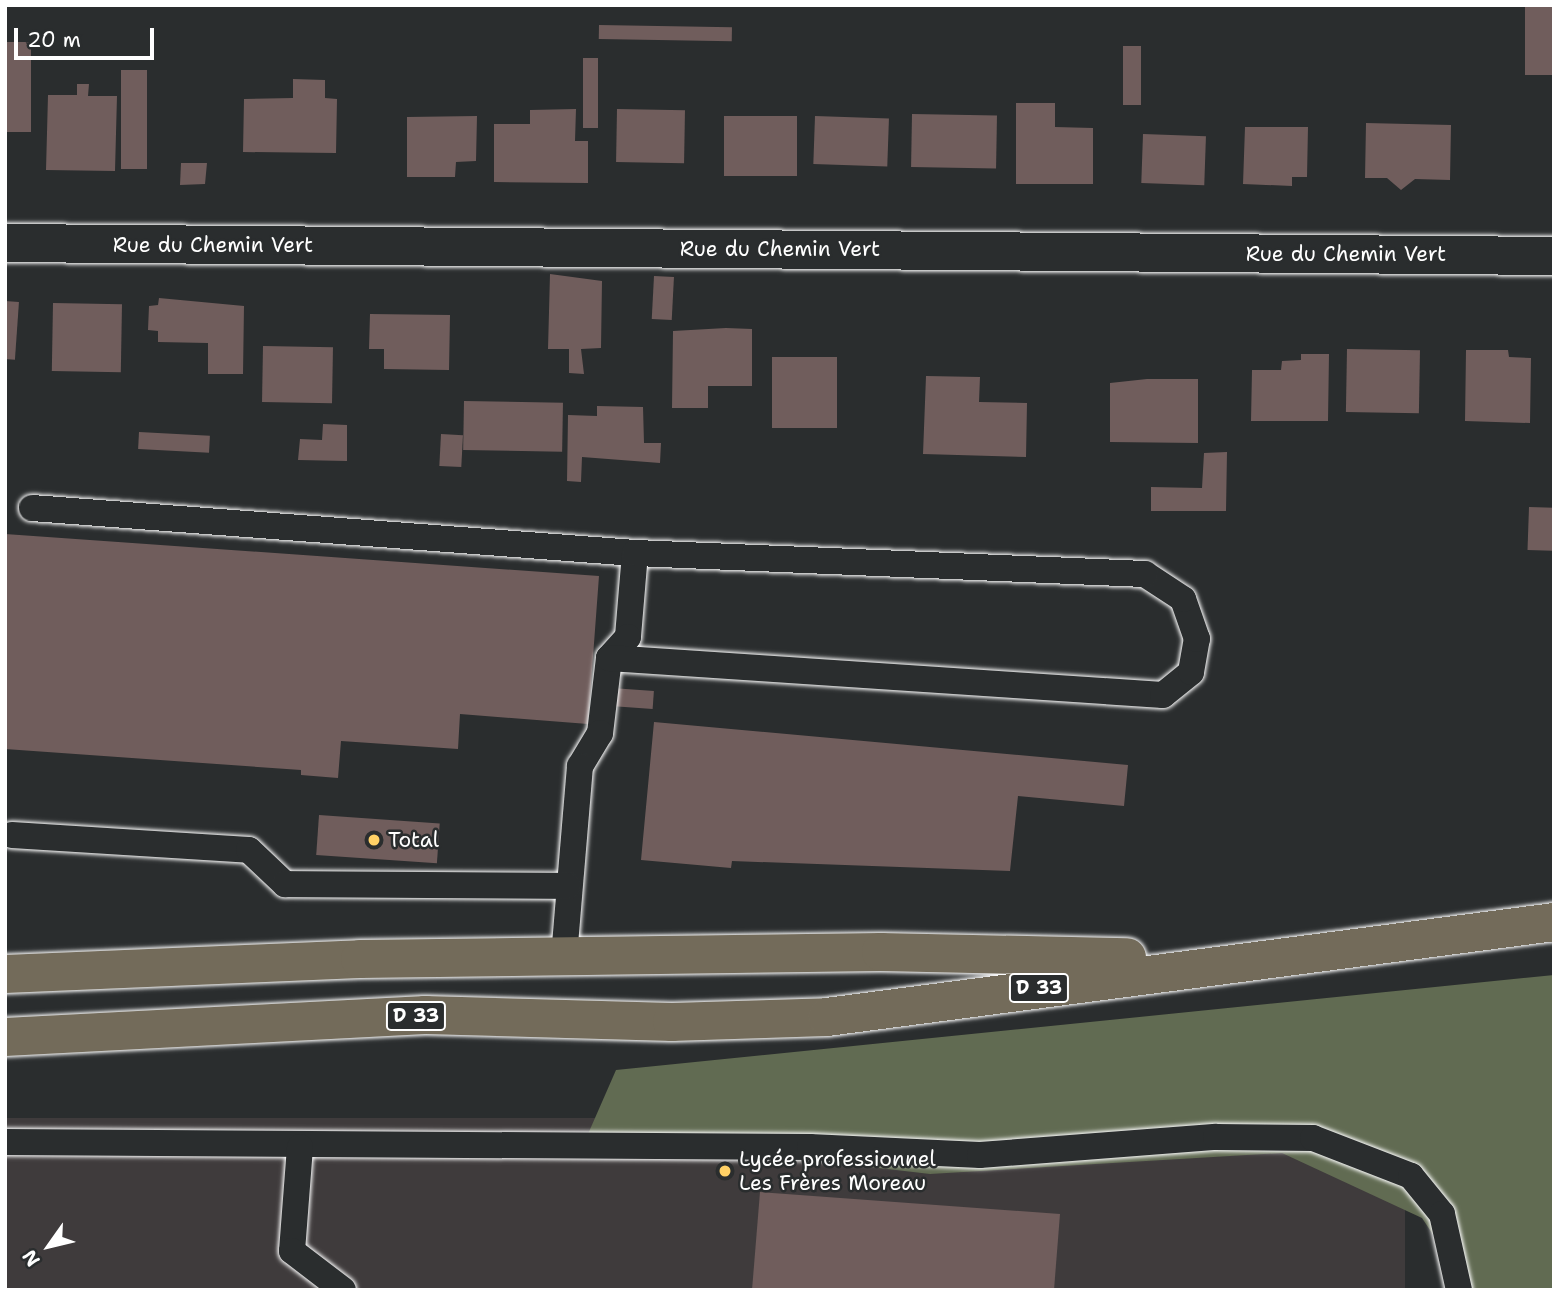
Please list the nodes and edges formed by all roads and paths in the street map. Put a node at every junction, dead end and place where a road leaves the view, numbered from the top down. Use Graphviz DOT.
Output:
graph roads {
  1 [pos="5,243"];
  2 [pos="1554,256"];
  3 [pos="32,508"];
  4 [pos="635,553"];
  5 [pos="609,658"];
  6 [pos="12,835"];
  7 [pos="568,886"];
  8 [pos="1554,922"];
  9 [pos="565,957"];
  10 [pos="1251,960"];
  11 [pos="5,974"];
  12 [pos="5,1037"];
  13 [pos="5,1142"];
  14 [pos="300,1147"];
  15 [pos="343,1290"];
  16 [pos="1460,1290"];
  1 -- 2 [label="street, Rue du Chemin Vert"];
  3 -- 4 [label="lane"];
  4 -- 5 [label="lane"];
  4 -- 5 [label="lane"];
  5 -- 7 [label="lane"];
  6 -- 7 [label="lane"];
  7 -- 9 [label="lane"];
  8 -- 10 [label="main road, D 33"];
  9 -- 10 [label="main road, D 33"];
  9 -- 11 [label="main road, D 33"];
  10 -- 12 [label="main road, D 33"];
  13 -- 14 [label="lane"];
  14 -- 15 [label="lane"];
  14 -- 16 [label="lane"];
}
